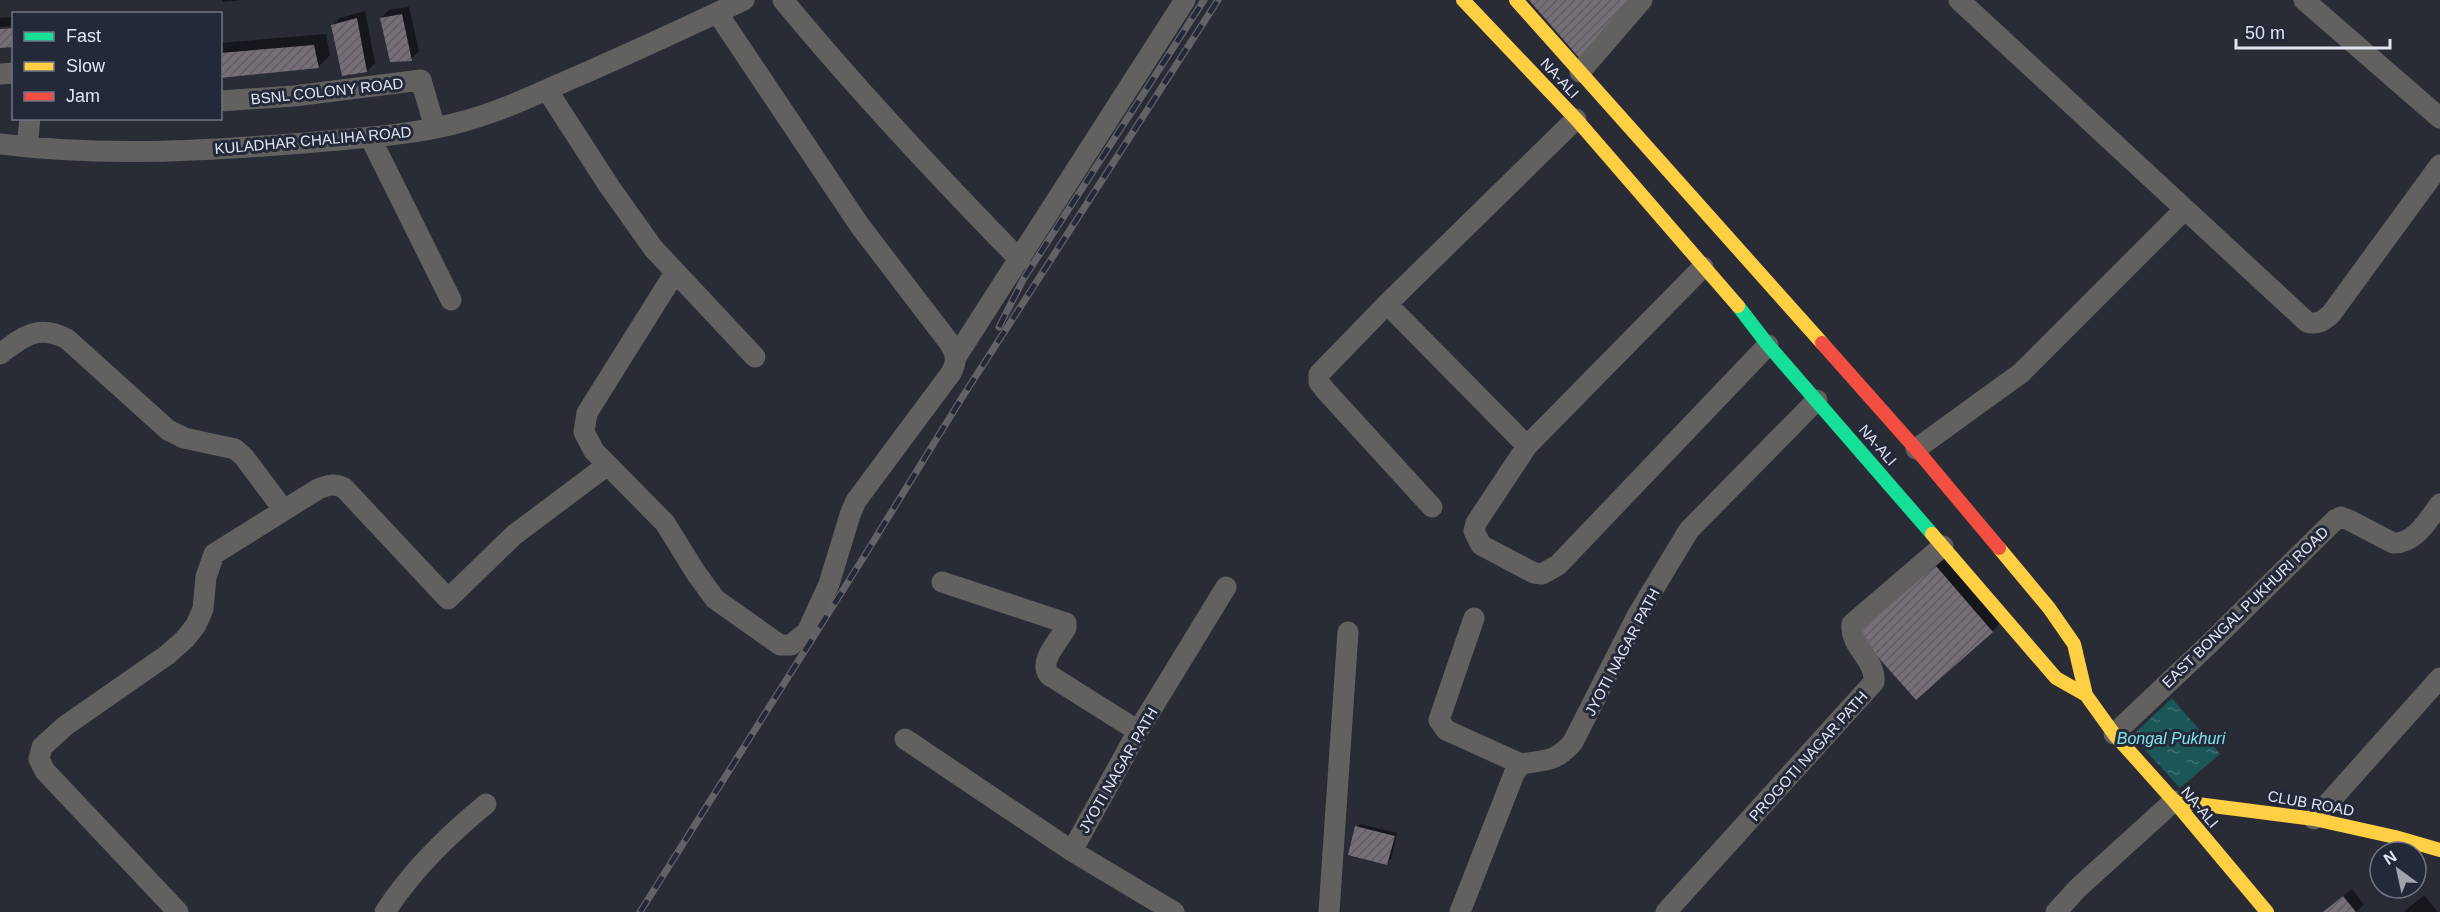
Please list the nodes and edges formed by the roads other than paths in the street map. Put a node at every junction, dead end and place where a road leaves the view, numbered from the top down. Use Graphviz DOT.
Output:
graph roads {
  1 [pos="744,0"];
  2 [pos="783,0"];
  3 [pos="1185,0"];
  4 [pos="1463,0"];
  5 [pos="1516,0"];
  6 [pos="1642,0"];
  7 [pos="1959,0"];
  8 [pos="2315,4"];
  9 [pos="717,14"];
  10 [pos="1580,72"];
  11 [pos="547,90"];
  12 [pos="222,101"];
  13 [pos="2440,118"];
  14 [pos="1576,119"];
  15 [pos="30,120"];
  16 [pos="435,128"];
  17 [pos="370,137"];
  18 [pos="0,144"];
  19 [pos="27,147"];
  20 [pos="2440,165"];
  21 [pos="2184,210"];
  22 [pos="1020,260"];
  23 [pos="1703,267"];
  24 [pos="674,274"];
  25 [pos="451,300"];
  26 [pos="1387,304"];
  27 [pos="1768,345"];
  28 [pos="0,354"];
  29 [pos="755,357"];
  30 [pos="956,357"];
  31 [pos="1817,400"];
  32 [pos="1527,446"];
  33 [pos="1916,449"];
  34 [pos="1886,459"];
  35 [pos="606,466"];
  36 [pos="2440,504"];
  37 [pos="1432,507"];
  38 [pos="283,509"];
  39 [pos="1943,546"];
  40 [pos="942,582"];
  41 [pos="1226,587"];
  42 [pos="1474,618"];
  43 [pos="1348,632"];
  44 [pos="2440,678"];
  45 [pos="2086,695"];
  46 [pos="1138,732"];
  47 [pos="2114,734"];
  48 [pos="905,739"];
  49 [pos="1521,764"];
  50 [pos="2174,801"];
  51 [pos="486,804"];
  52 [pos="2314,819"];
  53 [pos="2440,850"];
  54 [pos="1072,851"];
  55 [pos="178,912"];
  56 [pos="385,912"];
  57 [pos="1174,912"];
  58 [pos="1329,912"];
  59 [pos="1460,912"];
  60 [pos="1666,912"];
  61 [pos="2056,912"];
  62 [pos="2267,912"];
  1 -- 9 [label="street, KULADHAR CHALIHA ROAD"];
  2 -- 22 [label="street"];
  3 -- 22 [label="street"];
  4 -- 14 [label="main road, NA-ALI"];
  5 -- 10 [label="main road"];
  6 -- 10 [label="street"];
  7 -- 21 [label="street"];
  8 -- 13 [label="street"];
  9 -- 11 [label="street, KULADHAR CHALIHA ROAD"];
  9 -- 30 [label="street"];
  10 -- 33 [label="main road"];
  11 -- 16 [label="street, KULADHAR CHALIHA ROAD"];
  11 -- 24 [label="street"];
  12 -- 16 [label="street, BSNL COLONY ROAD"];
  14 -- 23 [label="main road, NA-ALI"];
  14 -- 26 [label="street"];
  15 -- 19 [label="street"];
  16 -- 17 [label="street, KULADHAR CHALIHA ROAD"];
  17 -- 19 [label="street, KULADHAR CHALIHA ROAD"];
  17 -- 25 [label="street"];
  18 -- 19 [label="street, KULADHAR CHALIHA ROAD"];
  20 -- 21 [label="street"];
  21 -- 33 [label="street"];
  22 -- 30 [label="street"];
  23 -- 27 [label="main road, NA-ALI"];
  23 -- 32 [label="street"];
  24 -- 29 [label="street"];
  24 -- 35 [label="street"];
  26 -- 32 [label="street"];
  26 -- 37 [label="street"];
  27 -- 31 [label="main road, NA-ALI"];
  27 -- 32 [label="street"];
  28 -- 38 [label="street"];
  30 -- 35 [label="street"];
  31 -- 39 [label="main road, NA-ALI"];
  31 -- 49 [label="street, JYOTI NAGAR PATH"];
  33 -- 45 [label="main road"];
  34 -- 45 [label="main road"];
  35 -- 38 [label="street"];
  36 -- 47 [label="street, EAST BONGAL PUKHURI ROAD"];
  38 -- 55 [label="street"];
  39 -- 45 [label="main road, NA-ALI"];
  39 -- 60 [label="street, PROGOTI NAGAR PATH"];
  40 -- 46 [label="street"];
  41 -- 46 [label="street, JYOTI NAGAR PATH"];
  42 -- 49 [label="street"];
  43 -- 58 [label="street"];
  44 -- 52 [label="street"];
  45 -- 47 [label="main road, NA-ALI"];
  46 -- 54 [label="street, JYOTI NAGAR PATH"];
  47 -- 50 [label="main road, NA-ALI"];
  48 -- 54 [label="street"];
  49 -- 59 [label="street"];
  50 -- 52 [label="main road, CLUB ROAD"];
  50 -- 61 [label="street"];
  50 -- 62 [label="main road, NA-ALI"];
  51 -- 56 [label="street"];
  52 -- 53 [label="main road, CLUB ROAD"];
  54 -- 57 [label="street, JYOTI NAGAR PATH"];
}
